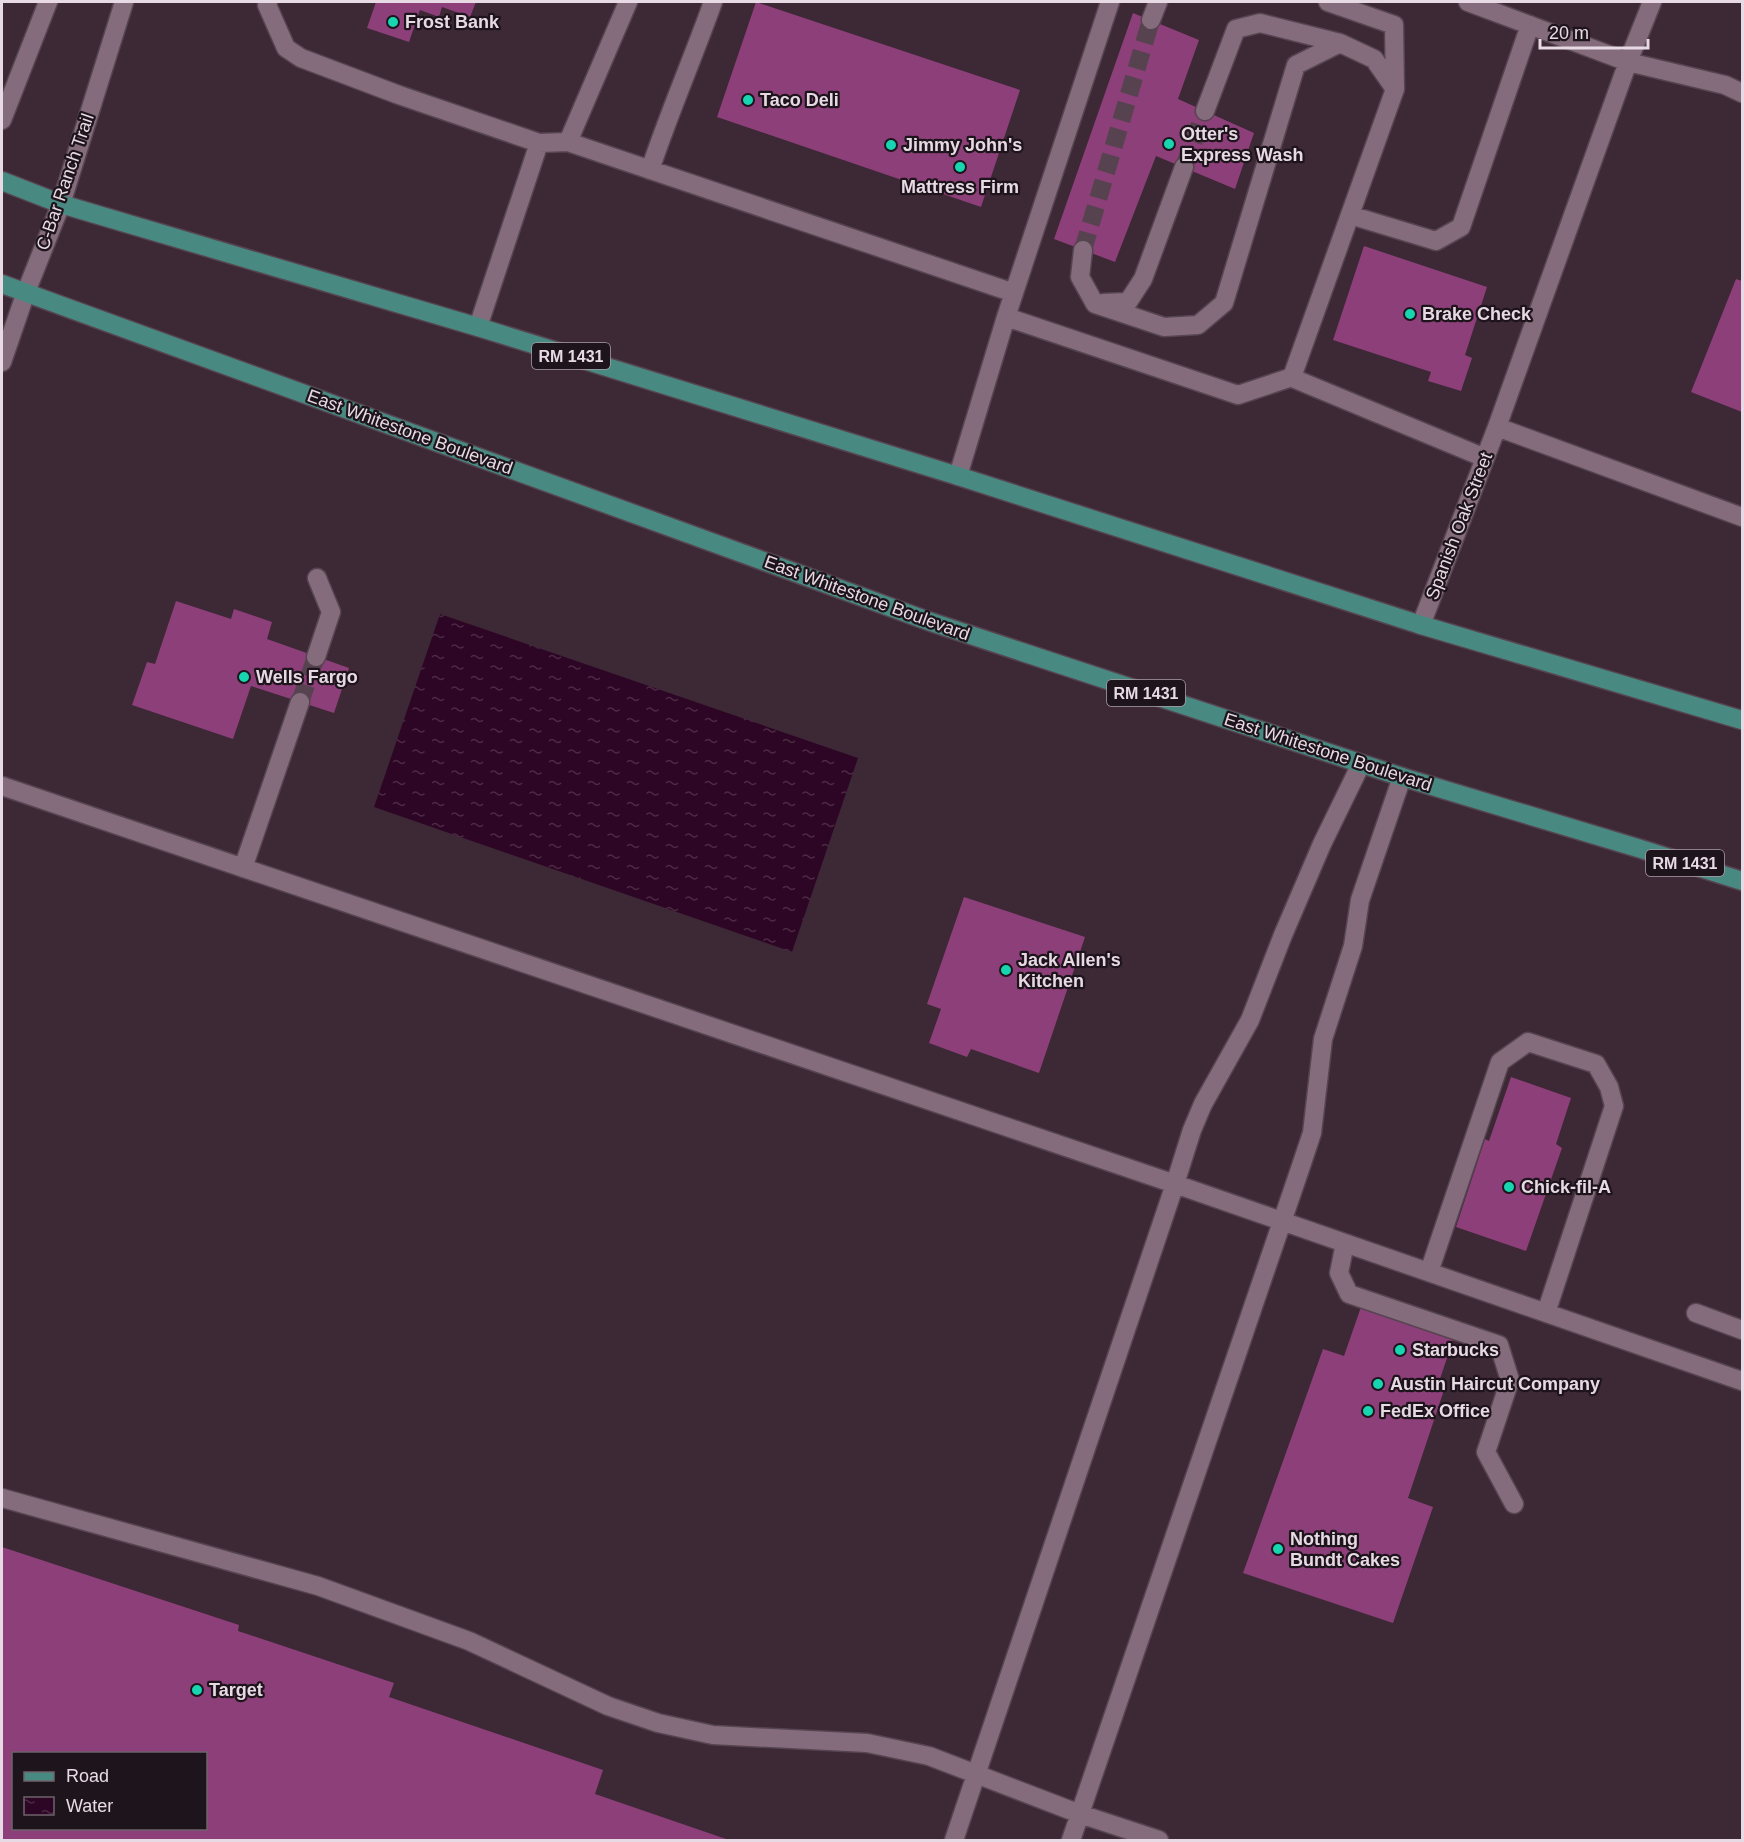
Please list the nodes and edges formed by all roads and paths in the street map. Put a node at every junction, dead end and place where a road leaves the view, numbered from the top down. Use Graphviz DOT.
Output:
graph roads {
  1 [pos="48,2"];
  2 [pos="124,2"];
  3 [pos="268,2"];
  4 [pos="628,2"];
  5 [pos="713,2"];
  6 [pos="1110,2"];
  7 [pos="1158,2"];
  8 [pos="1328,2"];
  9 [pos="1468,2"];
  10 [pos="1652,2"];
  11 [pos="1151,20"];
  12 [pos="1530,25"];
  13 [pos="1340,43"];
  14 [pos="1628,62"];
  15 [pos="1395,89"];
  16 [pos="1743,93"];
  17 [pos="1205,111"];
  18 [pos="2,120"];
  19 [pos="568,142"];
  20 [pos="539,143"];
  21 [pos="1184,167"];
  22 [pos="651,170"];
  23 [pos="2,181"];
  24 [pos="61,204"];
  25 [pos="1350,215"];
  26 [pos="1083,250"];
  27 [pos="2,284"];
  28 [pos="26,292"];
  29 [pos="1014,293"];
  30 [pos="1095,304"];
  31 [pos="1006,317"];
  32 [pos="478,327"];
  33 [pos="2,362"];
  34 [pos="1290,377"];
  35 [pos="1497,427"];
  36 [pos="1485,458"];
  37 [pos="958,476"];
  38 [pos="1743,517"];
  39 [pos="317,578"];
  40 [pos="1421,625"];
  41 [pos="316,657"];
  42 [pos="300,702"];
  43 [pos="1743,720"];
  44 [pos="1360,764"];
  45 [pos="1402,777"];
  46 [pos="2,786"];
  47 [pos="243,868"];
  48 [pos="1743,881"];
  49 [pos="1176,1184"];
  50 [pos="1282,1221"];
  51 [pos="1345,1243"];
  52 [pos="1429,1272"];
  53 [pos="1546,1313"];
  54 [pos="1696,1313"];
  55 [pos="1743,1330"];
  56 [pos="1743,1381"];
  57 [pos="2,1498"];
  58 [pos="1514,1504"];
  59 [pos="976,1773"];
  60 [pos="1080,1814"];
  61 [pos="954,1840"];
  62 [pos="1071,1840"];
  63 [pos="1159,1840"];
  1 -- 18 [label="street"];
  2 -- 24 [label="street, C-Bar Ranch Trail"];
  3 -- 20 [label="street"];
  4 -- 19 [label="street"];
  5 -- 22 [label="street"];
  6 -- 29 [label="street"];
  7 -- 11 [label="street"];
  8 -- 15 [label="street"];
  9 -- 12 [label="street"];
  10 -- 14 [label="street, Spanish Oak Street"];
  12 -- 14 [label="street"];
  12 -- 25 [label="street"];
  13 -- 15 [label="street"];
  13 -- 17 [label="street"];
  13 -- 30 [label="street"];
  14 -- 16 [label="street"];
  14 -- 35 [label="street, Spanish Oak Street"];
  15 -- 25 [label="street"];
  19 -- 20 [label="street"];
  19 -- 22 [label="street"];
  20 -- 32 [label="street"];
  21 -- 30 [label="street"];
  22 -- 29 [label="street"];
  23 -- 24 [label="main road, RM 1431"];
  24 -- 28 [label="street, C-Bar Ranch Trail"];
  24 -- 32 [label="main road, RM 1431"];
  25 -- 34 [label="street"];
  26 -- 30 [label="street"];
  27 -- 28 [label="main road, East Whitestone Boulevard / RM 1431"];
  28 -- 33 [label="street, C-Bar Ranch Trail"];
  28 -- 44 [label="main road, East Whitestone Boulevard / RM 1431"];
  29 -- 31 [label="street"];
  31 -- 34 [label="street"];
  31 -- 37 [label="street"];
  32 -- 37 [label="main road, RM 1431"];
  34 -- 36 [label="street"];
  35 -- 36 [label="street, Spanish Oak Street"];
  35 -- 38 [label="street"];
  36 -- 40 [label="street, Spanish Oak Street"];
  37 -- 40 [label="main road, RM 1431"];
  39 -- 41 [label="street"];
  40 -- 43 [label="main road, RM 1431"];
  42 -- 47 [label="street"];
  44 -- 45 [label="main road, East Whitestone Boulevard / RM 1431"];
  44 -- 49 [label="street"];
  45 -- 48 [label="main road, East Whitestone Boulevard / RM 1431"];
  45 -- 50 [label="street"];
  46 -- 47 [label="street"];
  47 -- 49 [label="street"];
  49 -- 50 [label="street"];
  49 -- 59 [label="street"];
  50 -- 51 [label="street"];
  50 -- 60 [label="street"];
  51 -- 52 [label="street"];
  51 -- 58 [label="street"];
  52 -- 53 [label="street"];
  52 -- 53 [label="street"];
  53 -- 56 [label="street"];
  54 -- 55 [label="street"];
  57 -- 59 [label="street"];
  59 -- 60 [label="street"];
  59 -- 61 [label="street"];
  60 -- 62 [label="street"];
  60 -- 63 [label="street"];
}
